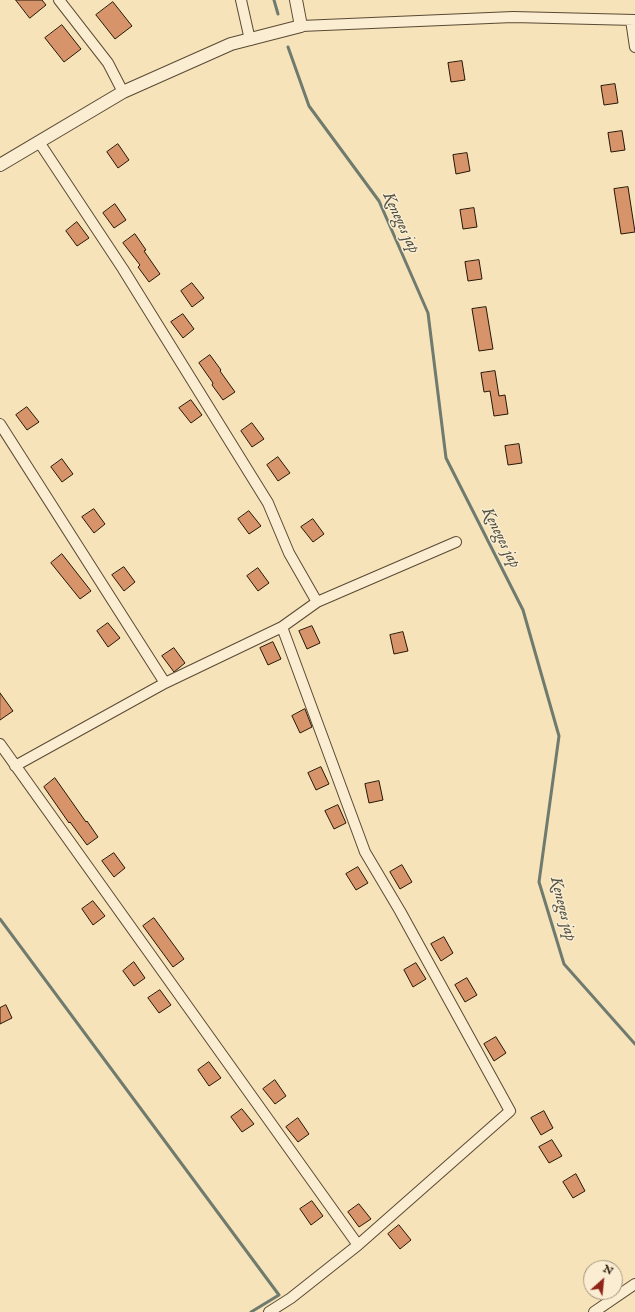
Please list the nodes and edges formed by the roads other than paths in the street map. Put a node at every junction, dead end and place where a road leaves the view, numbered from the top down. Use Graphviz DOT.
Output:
graph roads {
  1 [pos="59,0"];
  2 [pos="241,0"];
  3 [pos="296,0"];
  4 [pos="633,20"];
  5 [pos="302,26"];
  6 [pos="250,40"];
  7 [pos="635,46"];
  8 [pos="122,92"];
  9 [pos="39,142"];
  10 [pos="0,165"];
  11 [pos="0,424"];
  12 [pos="456,542"];
  13 [pos="317,602"];
  14 [pos="282,627"];
  15 [pos="165,683"];
  16 [pos="0,744"];
  17 [pos="15,766"];
  18 [pos="358,1246"];
  19 [pos="635,1284"];
  20 [pos="269,1312"];
  21 [pos="594,1312"];
  1 -- 8 [label="street"];
  2 -- 6 [label="street"];
  3 -- 5 [label="street"];
  4 -- 5 [label="street"];
  4 -- 7 [label="street"];
  5 -- 6 [label="street"];
  6 -- 8 [label="street"];
  8 -- 9 [label="street"];
  9 -- 10 [label="street"];
  9 -- 13 [label="street"];
  11 -- 15 [label="street"];
  12 -- 13 [label="street"];
  13 -- 14 [label="street"];
  14 -- 15 [label="street"];
  14 -- 18 [label="street"];
  15 -- 17 [label="street"];
  16 -- 17 [label="street"];
  17 -- 18 [label="street"];
  18 -- 20 [label="street"];
  19 -- 21 [label="street"];
}
